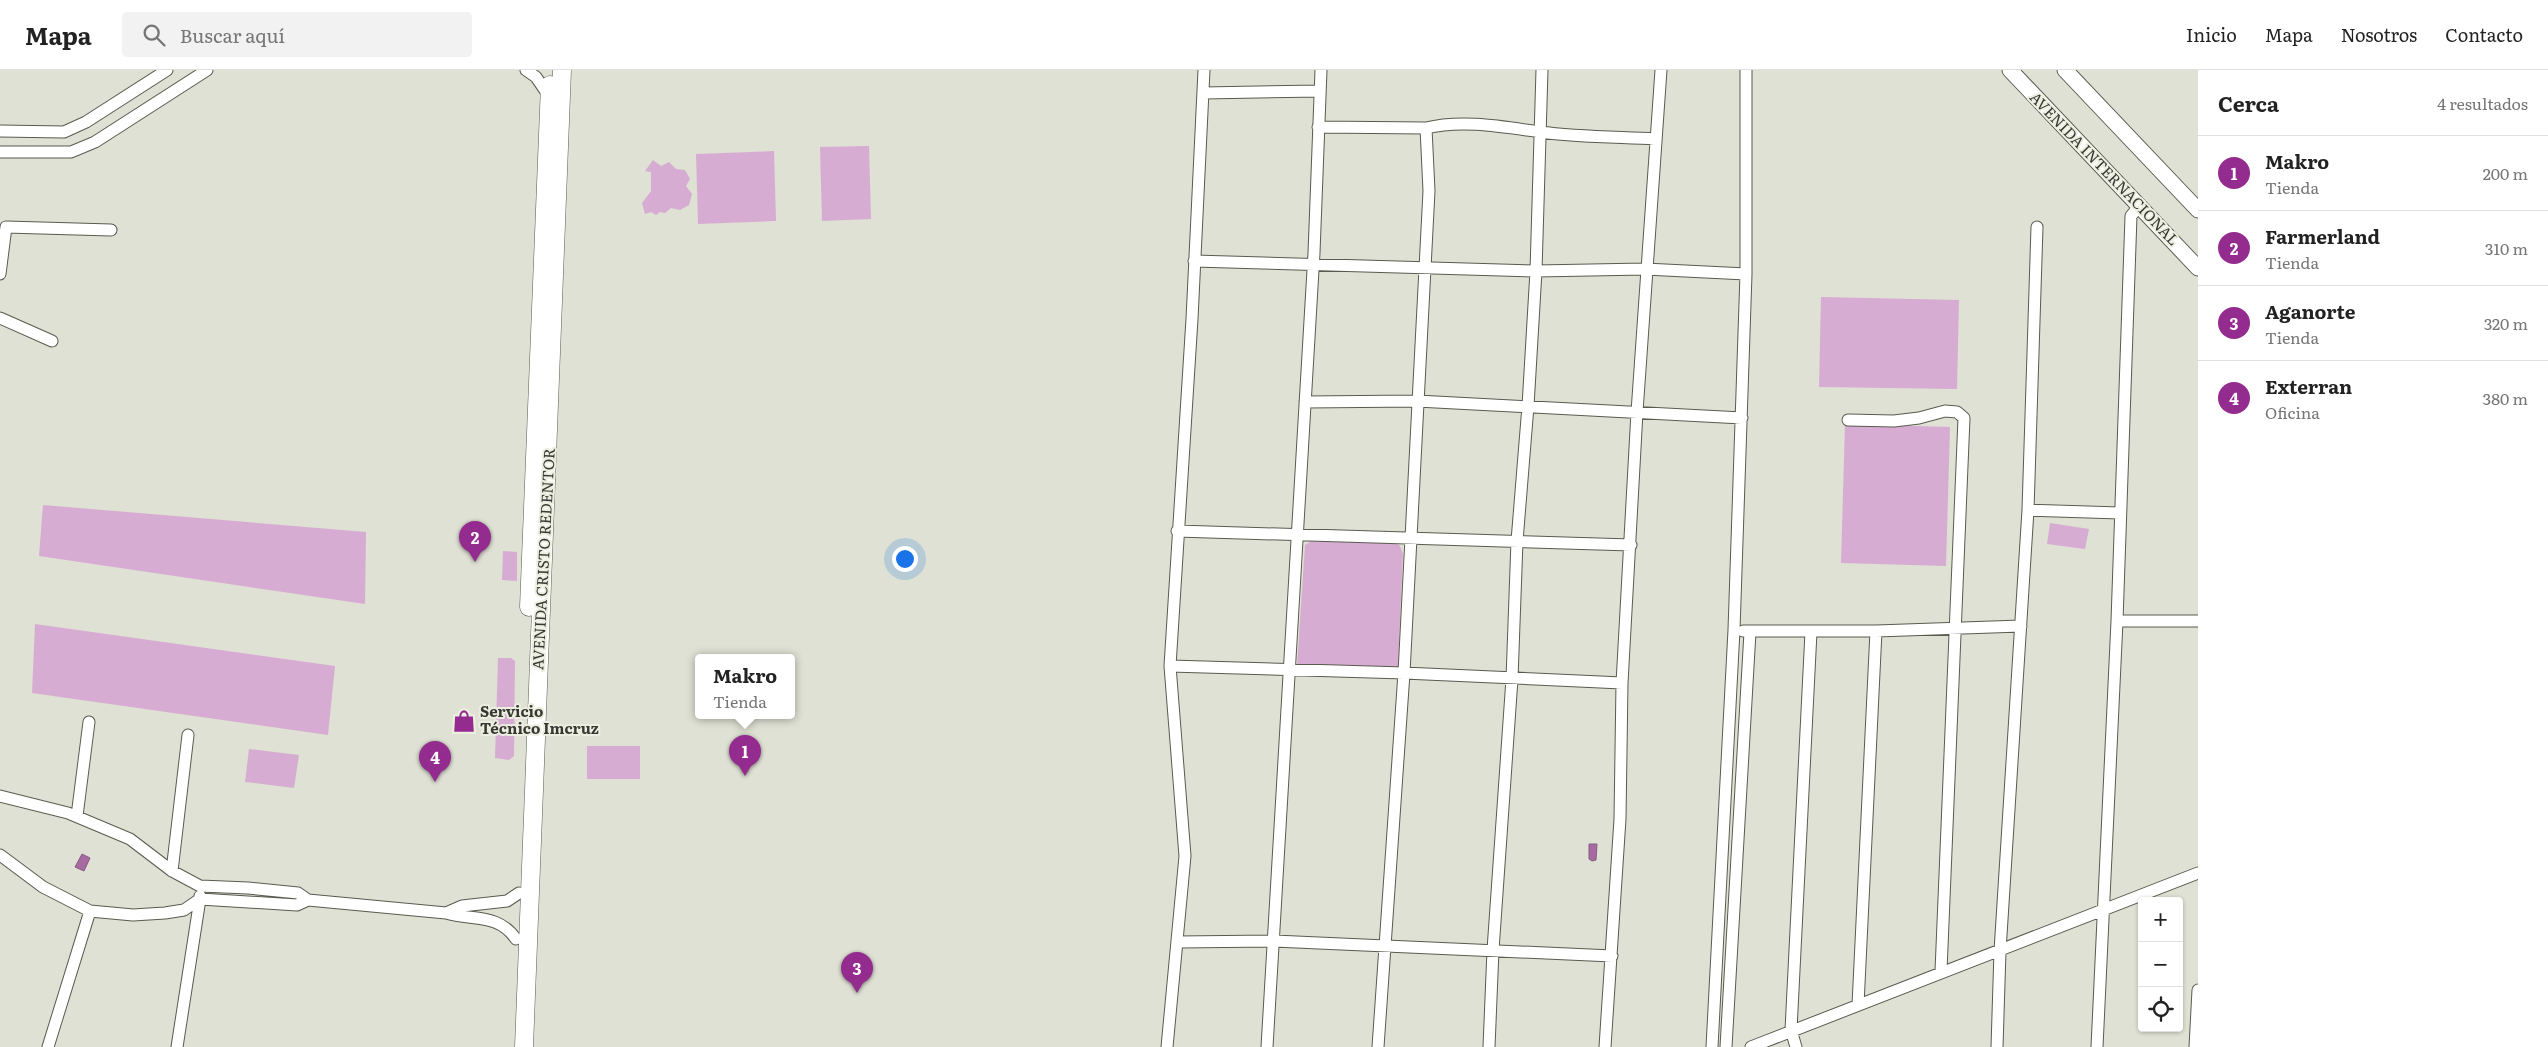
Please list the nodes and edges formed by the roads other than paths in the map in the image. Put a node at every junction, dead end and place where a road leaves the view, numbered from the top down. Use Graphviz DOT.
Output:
graph roads {
  1 [pos="166,70"];
  2 [pos="207,70"];
  3 [pos="526,70"];
  4 [pos="551,70"];
  5 [pos="562,70"];
  6 [pos="1204,70"];
  7 [pos="1321,70"];
  8 [pos="1542,70"];
  9 [pos="1661,70"];
  10 [pos="1746,70"];
  11 [pos="2010,70"];
  12 [pos="2065,70"];
  13 [pos="1320,91"];
  14 [pos="1203,93"];
  15 [pos="549,96"];
  16 [pos="1318,127"];
  17 [pos="1426,128"];
  18 [pos="0,131"];
  19 [pos="13,131"];
  20 [pos="1540,132"];
  21 [pos="1655,139"];
  22 [pos="0,152"];
  23 [pos="13,152"];
  24 [pos="2139,206"];
  25 [pos="2198,210"];
  26 [pos="3,227"];
  27 [pos="2037,228"];
  28 [pos="111,230"];
  29 [pos="1194,262"];
  30 [pos="1313,264"];
  31 [pos="2198,268"];
  32 [pos="1425,269"];
  33 [pos="1646,269"];
  34 [pos="1536,272"];
  35 [pos="0,274"];
  36 [pos="1746,274"];
  37 [pos="0,318"];
  38 [pos="52,341"];
  39 [pos="1417,401"];
  40 [pos="1305,402"];
  41 [pos="1528,406"];
  42 [pos="1637,412"];
  43 [pos="1742,418"];
  44 [pos="1848,420"];
  45 [pos="2028,510"];
  46 [pos="2120,514"];
  47 [pos="1178,531"];
  48 [pos="1296,534"];
  49 [pos="1410,539"];
  50 [pos="1517,541"];
  51 [pos="1631,546"];
  52 [pos="2117,620"];
  53 [pos="2198,621"];
  54 [pos="2021,626"];
  55 [pos="1957,627"];
  56 [pos="1734,630"];
  57 [pos="1876,631"];
  58 [pos="1750,632"];
  59 [pos="1811,632"];
  60 [pos="1170,666"];
  61 [pos="1290,669"];
  62 [pos="1404,673"];
  63 [pos="1512,679"];
  64 [pos="1622,683"];
  65 [pos="89,722"];
  66 [pos="188,735"];
  67 [pos="0,796"];
  68 [pos="77,816"];
  69 [pos="0,855"];
  70 [pos="172,871"];
  71 [pos="2198,873"];
  72 [pos="200,886"];
  73 [pos="248,888"];
  74 [pos="519,893"];
  75 [pos="200,899"];
  76 [pos="308,900"];
  77 [pos="247,901"];
  78 [pos="2102,910"];
  79 [pos="90,912"];
  80 [pos="446,913"];
  81 [pos="516,938"];
  82 [pos="1274,941"];
  83 [pos="1178,942"];
  84 [pos="1384,946"];
  85 [pos="1493,950"];
  86 [pos="2000,951"];
  87 [pos="1612,956"];
  88 [pos="1941,971"];
  89 [pos="2198,990"];
  90 [pos="1858,1006"];
  91 [pos="1791,1030"];
  92 [pos="48,1047"];
  93 [pos="177,1047"];
  94 [pos="512,1047"];
  95 [pos="524,1047"];
  96 [pos="1167,1047"];
  97 [pos="1267,1047"];
  98 [pos="1378,1047"];
  99 [pos="1489,1047"];
  100 [pos="1605,1047"];
  101 [pos="1712,1047"];
  102 [pos="1726,1047"];
  103 [pos="1751,1047"];
  104 [pos="1796,1047"];
  105 [pos="1997,1047"];
  106 [pos="2096,1047"];
  107 [pos="2196,1047"];
  1 -- 19 [label="street"];
  2 -- 23 [label="street"];
  3 -- 15 [label="street"];
  4 -- 15 [label="highway, AVENIDA CRISTO REDENTOR"];
  5 -- 95 [label="highway, AVENIDA CRISTO REDENTOR"];
  6 -- 14 [label="street"];
  7 -- 13 [label="street"];
  8 -- 20 [label="street"];
  9 -- 21 [label="street"];
  10 -- 36 [label="street"];
  11 -- 24 [label="main road, AVENIDA INTERNACIONAL"];
  12 -- 25 [label="main road"];
  13 -- 14 [label="street"];
  13 -- 16 [label="street"];
  14 -- 29 [label="street"];
  15 -- 74 [label="highway, AVENIDA CRISTO REDENTOR"];
  16 -- 17 [label="street"];
  16 -- 30 [label="street"];
  17 -- 20 [label="street"];
  17 -- 32 [label="street"];
  18 -- 19 [label="street"];
  19 -- 23 [label="street"];
  20 -- 21 [label="street"];
  20 -- 34 [label="street"];
  21 -- 33 [label="street"];
  22 -- 23 [label="street"];
  24 -- 31 [label="main road, AVENIDA INTERNACIONAL"];
  24 -- 46 [label="street"];
  26 -- 28 [label="street"];
  26 -- 35 [label="street"];
  27 -- 45 [label="street"];
  29 -- 30 [label="street"];
  29 -- 47 [label="street"];
  30 -- 32 [label="street"];
  30 -- 40 [label="street"];
  32 -- 34 [label="street"];
  32 -- 39 [label="street"];
  33 -- 34 [label="street"];
  33 -- 36 [label="street"];
  33 -- 42 [label="street"];
  34 -- 41 [label="street"];
  36 -- 43 [label="street"];
  37 -- 38 [label="street"];
  39 -- 40 [label="street"];
  39 -- 41 [label="street"];
  39 -- 49 [label="street"];
  40 -- 48 [label="street"];
  41 -- 42 [label="street"];
  41 -- 50 [label="street"];
  42 -- 43 [label="street"];
  42 -- 51 [label="street"];
  43 -- 56 [label="street"];
  44 -- 55 [label="street"];
  45 -- 46 [label="street"];
  45 -- 54 [label="street"];
  46 -- 52 [label="street"];
  47 -- 48 [label="street"];
  47 -- 60 [label="street"];
  48 -- 49 [label="street"];
  48 -- 61 [label="street"];
  49 -- 50 [label="street"];
  49 -- 62 [label="street"];
  50 -- 51 [label="street"];
  50 -- 63 [label="street"];
  51 -- 64 [label="street"];
  52 -- 53 [label="street"];
  52 -- 78 [label="street"];
  54 -- 55 [label="street"];
  54 -- 86 [label="street"];
  55 -- 57 [label="street"];
  55 -- 88 [label="street"];
  56 -- 58 [label="street"];
  56 -- 101 [label="street"];
  57 -- 59 [label="street"];
  57 -- 90 [label="street"];
  58 -- 59 [label="street"];
  58 -- 102 [label="street"];
  59 -- 91 [label="street"];
  60 -- 61 [label="street"];
  60 -- 83 [label="street"];
  61 -- 62 [label="street"];
  61 -- 82 [label="street"];
  62 -- 63 [label="street"];
  62 -- 84 [label="street"];
  63 -- 64 [label="street"];
  63 -- 85 [label="street"];
  64 -- 87 [label="street"];
  65 -- 68 [label="street"];
  66 -- 70 [label="street"];
  67 -- 68 [label="street"];
  68 -- 70 [label="street"];
  69 -- 79 [label="street"];
  70 -- 72 [label="street"];
  71 -- 78 [label="street"];
  72 -- 73 [label="street"];
  72 -- 75 [label="street"];
  73 -- 76 [label="street"];
  73 -- 77 [label="street"];
  74 -- 80 [label="street"];
  74 -- 81 [label="highway, AVENIDA CRISTO REDENTOR"];
  75 -- 77 [label="street"];
  75 -- 79 [label="street"];
  75 -- 93 [label="street"];
  76 -- 77 [label="street"];
  76 -- 80 [label="street"];
  78 -- 86 [label="street"];
  78 -- 106 [label="street"];
  79 -- 92 [label="street"];
  80 -- 81 [label="street"];
  81 -- 94 [label="highway, AVENIDA CRISTO REDENTOR"];
  82 -- 83 [label="street"];
  82 -- 84 [label="street"];
  82 -- 97 [label="street"];
  83 -- 96 [label="street"];
  84 -- 85 [label="street"];
  84 -- 98 [label="street"];
  85 -- 87 [label="street"];
  85 -- 99 [label="street"];
  86 -- 88 [label="street"];
  86 -- 105 [label="street"];
  87 -- 100 [label="street"];
  88 -- 90 [label="street"];
  89 -- 107 [label="street"];
  90 -- 91 [label="street"];
  91 -- 103 [label="street"];
  91 -- 104 [label="street"];
}
